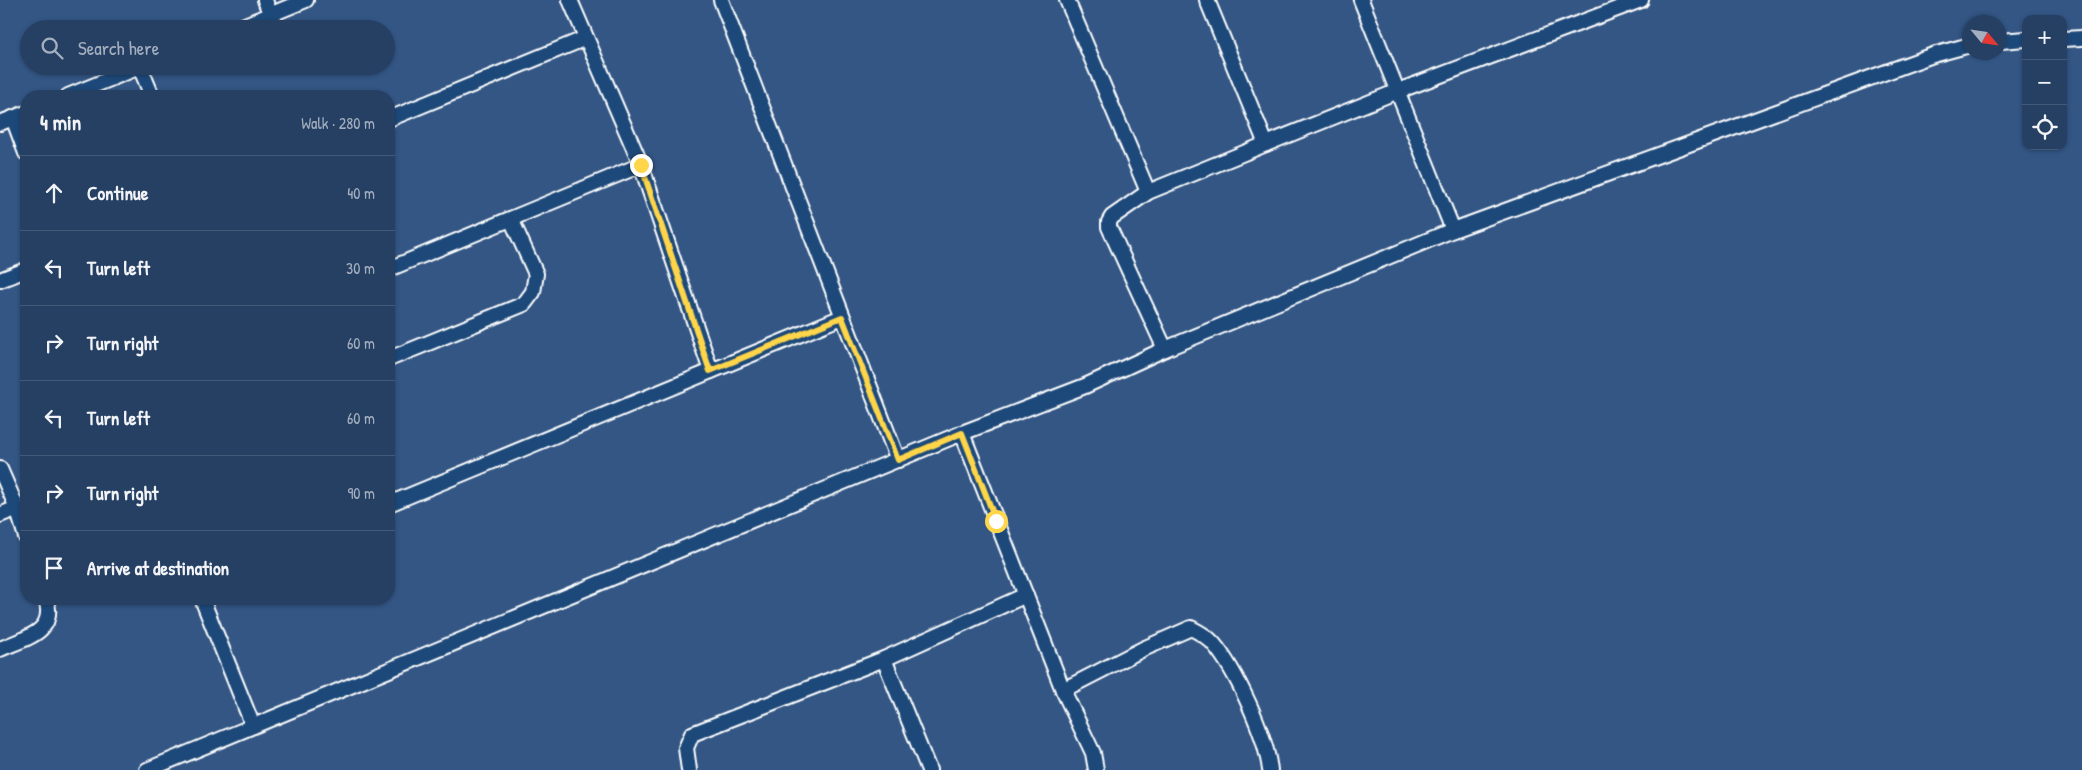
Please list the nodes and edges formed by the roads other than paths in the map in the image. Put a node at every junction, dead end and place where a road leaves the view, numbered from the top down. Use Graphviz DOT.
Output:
graph roads {
  1 [pos="265,0"];
  2 [pos="306,0"];
  3 [pos="570,0"];
  4 [pos="721,0"];
  5 [pos="1067,0"];
  6 [pos="1207,0"];
  7 [pos="1361,0"];
  8 [pos="1641,0"];
  9 [pos="270,14"];
  10 [pos="256,20"];
  11 [pos="586,38"];
  12 [pos="2082,38"];
  13 [pos="2022,39"];
  14 [pos="2067,39"];
  15 [pos="2007,40"];
  16 [pos="1962,47"];
  17 [pos="121,75"];
  18 [pos="144,75"];
  19 [pos="83,90"];
  20 [pos="150,90"];
  21 [pos="1398,91"];
  22 [pos="20,115"];
  23 [pos="395,117"];
  24 [pos="0,124"];
  25 [pos="1266,144"];
  26 [pos="641,165"];
  27 [pos="1148,192"];
  28 [pos="510,219"];
  29 [pos="1453,230"];
  30 [pos="395,267"];
  31 [pos="20,272"];
  32 [pos="0,280"];
  33 [pos="842,317"];
  34 [pos="1165,349"];
  35 [pos="395,356"];
  36 [pos="710,371"];
  37 [pos="962,433"];
  38 [pos="898,460"];
  39 [pos="0,468"];
  40 [pos="395,502"];
  41 [pos="17,508"];
  42 [pos="0,515"];
  43 [pos="20,517"];
  44 [pos="1026,595"];
  45 [pos="48,605"];
  46 [pos="204,605"];
  47 [pos="0,648"];
  48 [pos="884,659"];
  49 [pos="1063,690"];
  50 [pos="253,726"];
  51 [pos="147,770"];
  52 [pos="689,770"];
  53 [pos="929,770"];
  54 [pos="1096,770"];
  55 [pos="1270,770"];
  1 -- 9 [label="street"];
  2 -- 9 [label="street"];
  3 -- 11 [label="street"];
  4 -- 33 [label="street"];
  5 -- 27 [label="street"];
  6 -- 25 [label="street"];
  7 -- 21 [label="street"];
  8 -- 21 [label="street"];
  9 -- 10 [label="street"];
  11 -- 23 [label="street"];
  11 -- 26 [label="street"];
  12 -- 14 [label="street"];
  13 -- 15 [label="street"];
  16 -- 29 [label="street"];
  17 -- 19 [label="street"];
  18 -- 20 [label="street"];
  21 -- 25 [label="street"];
  21 -- 29 [label="street"];
  22 -- 24 [label="street"];
  25 -- 27 [label="street"];
  26 -- 28 [label="street"];
  26 -- 36 [label="street"];
  27 -- 34 [label="street"];
  28 -- 30 [label="street"];
  28 -- 35 [label="street"];
  29 -- 34 [label="street"];
  31 -- 32 [label="street"];
  33 -- 36 [label="street"];
  33 -- 38 [label="street"];
  34 -- 37 [label="street"];
  36 -- 40 [label="street"];
  37 -- 38 [label="street"];
  37 -- 44 [label="street"];
  38 -- 50 [label="street"];
  39 -- 41 [label="street"];
  41 -- 42 [label="street"];
  41 -- 43 [label="street"];
  44 -- 48 [label="street"];
  44 -- 49 [label="street"];
  45 -- 47 [label="street"];
  46 -- 50 [label="street"];
  48 -- 52 [label="street"];
  48 -- 53 [label="street"];
  49 -- 54 [label="street"];
  49 -- 55 [label="street"];
  50 -- 51 [label="street"];
}
